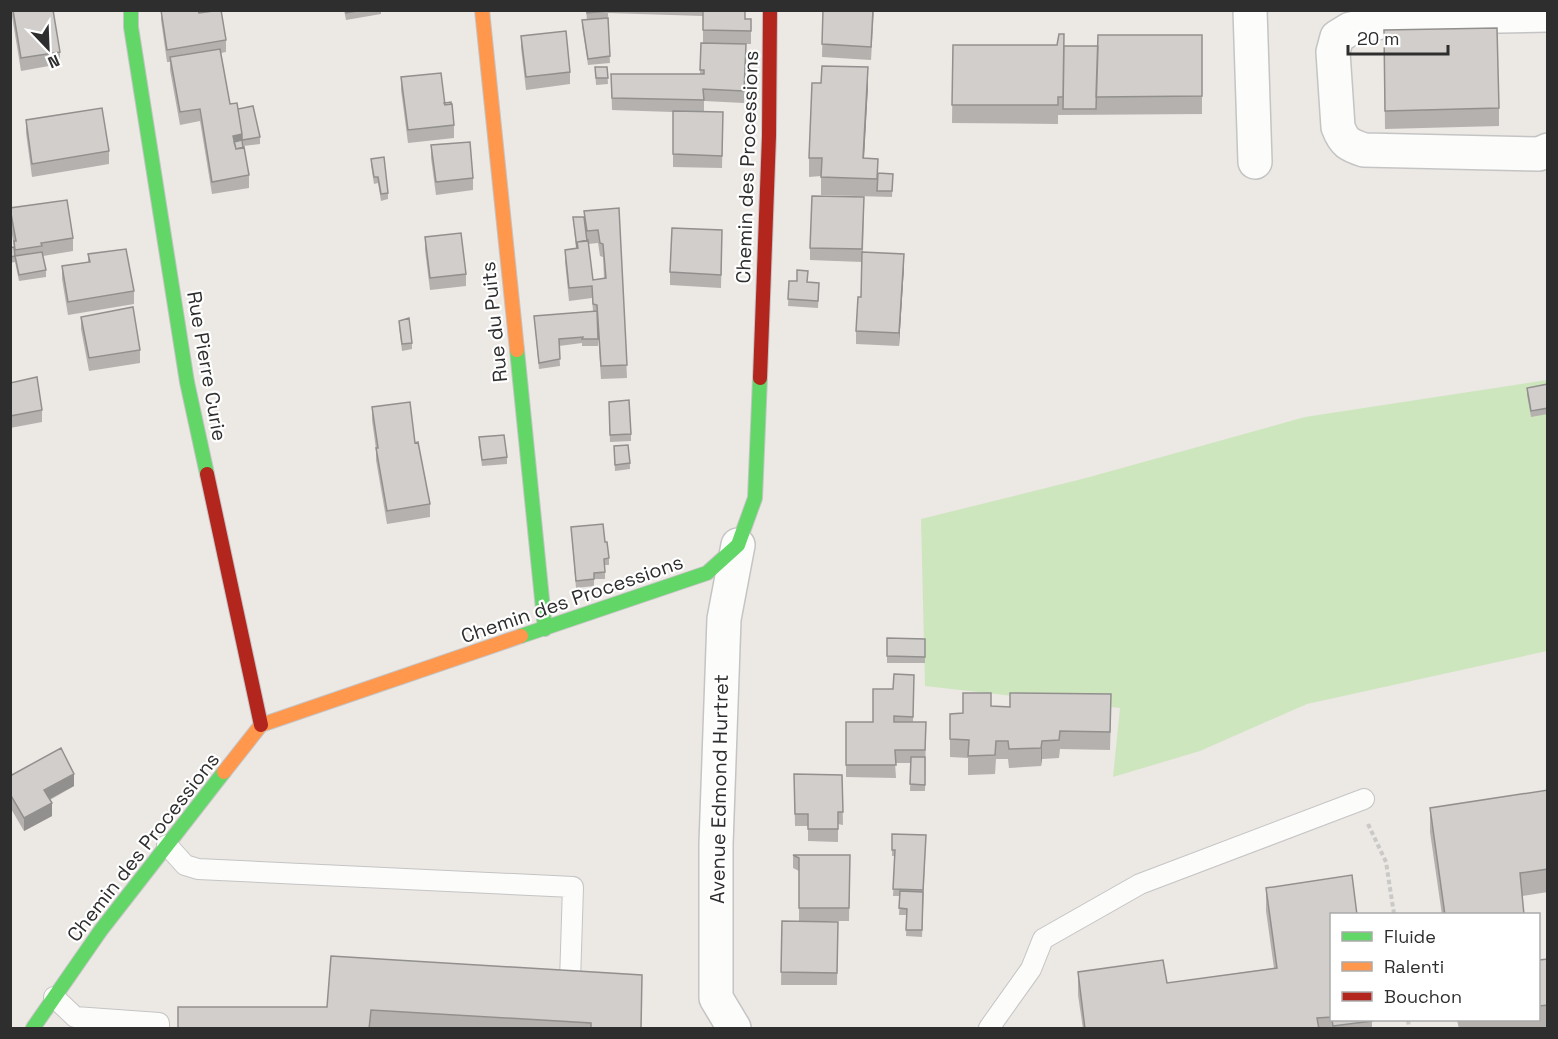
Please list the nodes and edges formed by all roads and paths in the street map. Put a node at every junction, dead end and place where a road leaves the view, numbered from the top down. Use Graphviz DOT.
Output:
graph roads {
  1 [pos="131,10"];
  2 [pos="482,10"];
  3 [pos="770,10"];
  4 [pos="1251,10"];
  5 [pos="1548,15"];
  6 [pos="1548,150"];
  7 [pos="1255,162"];
  8 [pos="738,545"];
  9 [pos="545,629"];
  10 [pos="261,725"];
  11 [pos="1364,800"];
  12 [pos="167,845"];
  13 [pos="1394,913"];
  14 [pos="570,981"];
  15 [pos="54,997"];
  16 [pos="740,1027"];
  17 [pos="33,1029"];
  18 [pos="159,1029"];
  19 [pos="989,1029"];
  1 -- 10 [label="street, Rue Pierre Curie"];
  2 -- 9 [label="street, Rue du Puits"];
  3 -- 8 [label="street, Chemin des Processions"];
  4 -- 7 [label="street"];
  5 -- 6 [label="street"];
  8 -- 9 [label="street, Chemin des Processions"];
  8 -- 16 [label="street, Avenue Edmond Hurtret"];
  9 -- 10 [label="street, Chemin des Processions"];
  10 -- 12 [label="street, Chemin des Processions"];
  11 -- 13 [label="path"];
  11 -- 19 [label="lane"];
  12 -- 14 [label="lane"];
  12 -- 15 [label="street, Chemin des Processions"];
  15 -- 17 [label="street, Chemin des Processions"];
  15 -- 18 [label="lane"];
}
